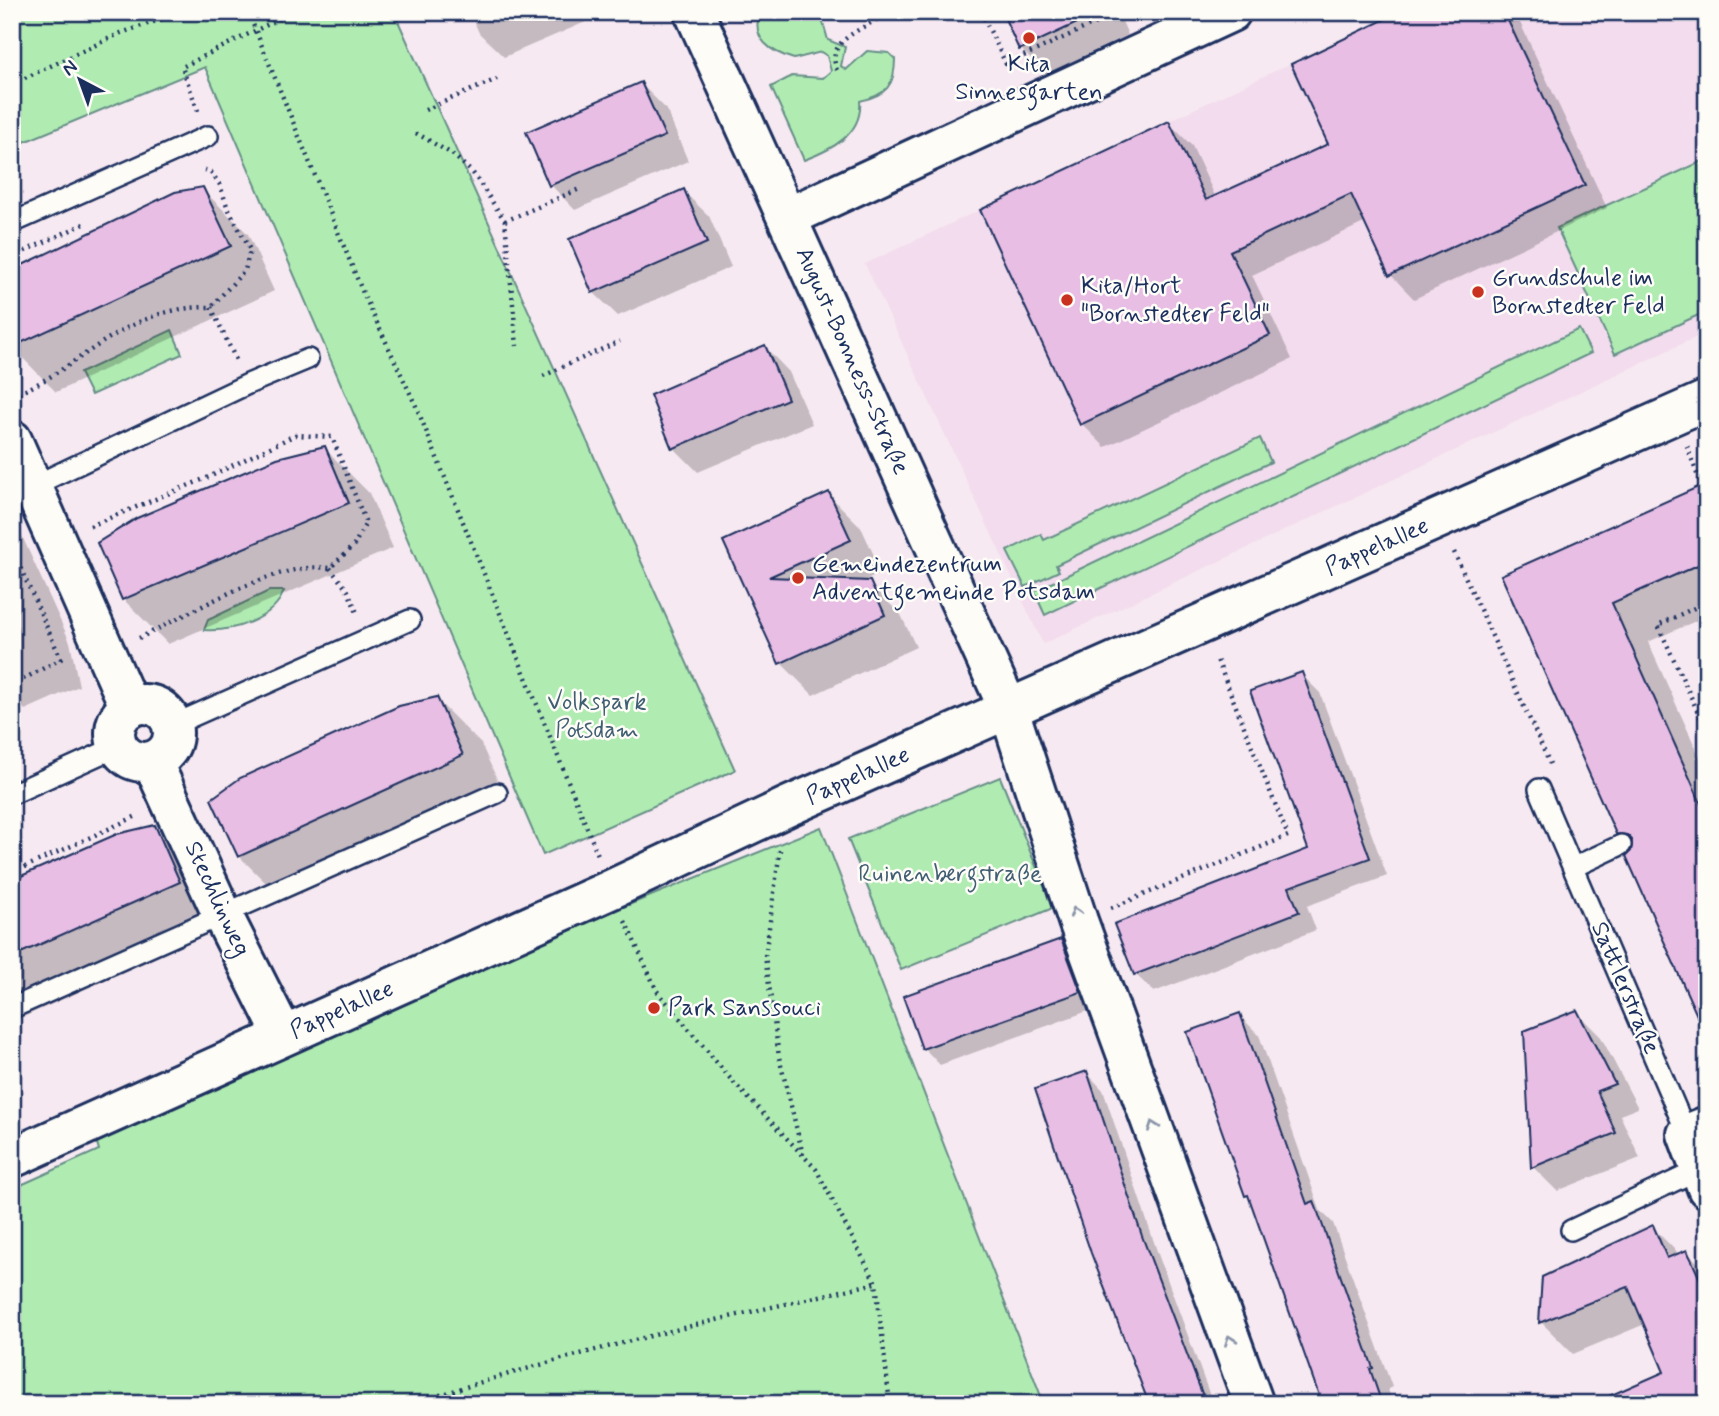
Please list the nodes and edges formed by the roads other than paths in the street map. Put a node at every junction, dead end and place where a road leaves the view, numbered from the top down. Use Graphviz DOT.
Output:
graph roads {
  1 [pos="694,12"];
  2 [pos="1231,12"];
  3 [pos="208,136"];
  4 [pos="788,217"];
  5 [pos="12,223"];
  6 [pos="308,359"];
  7 [pos="1707,400"];
  8 [pos="12,440"];
  9 [pos="33,486"];
  10 [pos="410,620"];
  11 [pos="130,708"];
  12 [pos="1009,710"];
  13 [pos="173,725"];
  14 [pos="135,753"];
  15 [pos="1539,789"];
  16 [pos="497,793"];
  17 [pos="12,794"];
  18 [pos="1621,845"];
  19 [pos="1574,867"];
  20 [pos="222,914"];
  21 [pos="12,1008"];
  22 [pos="283,1035"];
  23 [pos="1700,1155"];
  24 [pos="12,1158"];
  25 [pos="1571,1230"];
  26 [pos="1254,1404"];
  1 -- 4 [label="street, August-Bonness-Straße"];
  2 -- 4 [label="street"];
  3 -- 5 [label="lane"];
  4 -- 12 [label="street, August-Bonness-Straße"];
  6 -- 9 [label="lane"];
  7 -- 12 [label="street, Pappelallee"];
  8 -- 9 [label="street"];
  9 -- 11 [label="street"];
  10 -- 13 [label="lane"];
  11 -- 13 [label="street"];
  11 -- 14 [label="street"];
  12 -- 22 [label="street, Pappelallee"];
  26 -- 12 [label="street, one-way"];
  13 -- 14 [label="street"];
  14 -- 17 [label="lane"];
  14 -- 20 [label="street, Stechlinweg"];
  15 -- 19 [label="lane, Sattlerstraße"];
  16 -- 20 [label="lane"];
  18 -- 19 [label="lane"];
  19 -- 23 [label="lane, Sattlerstraße"];
  20 -- 21 [label="lane"];
  20 -- 22 [label="street, Stechlinweg"];
  22 -- 24 [label="street, Pappelallee"];
  23 -- 25 [label="lane"];
}
